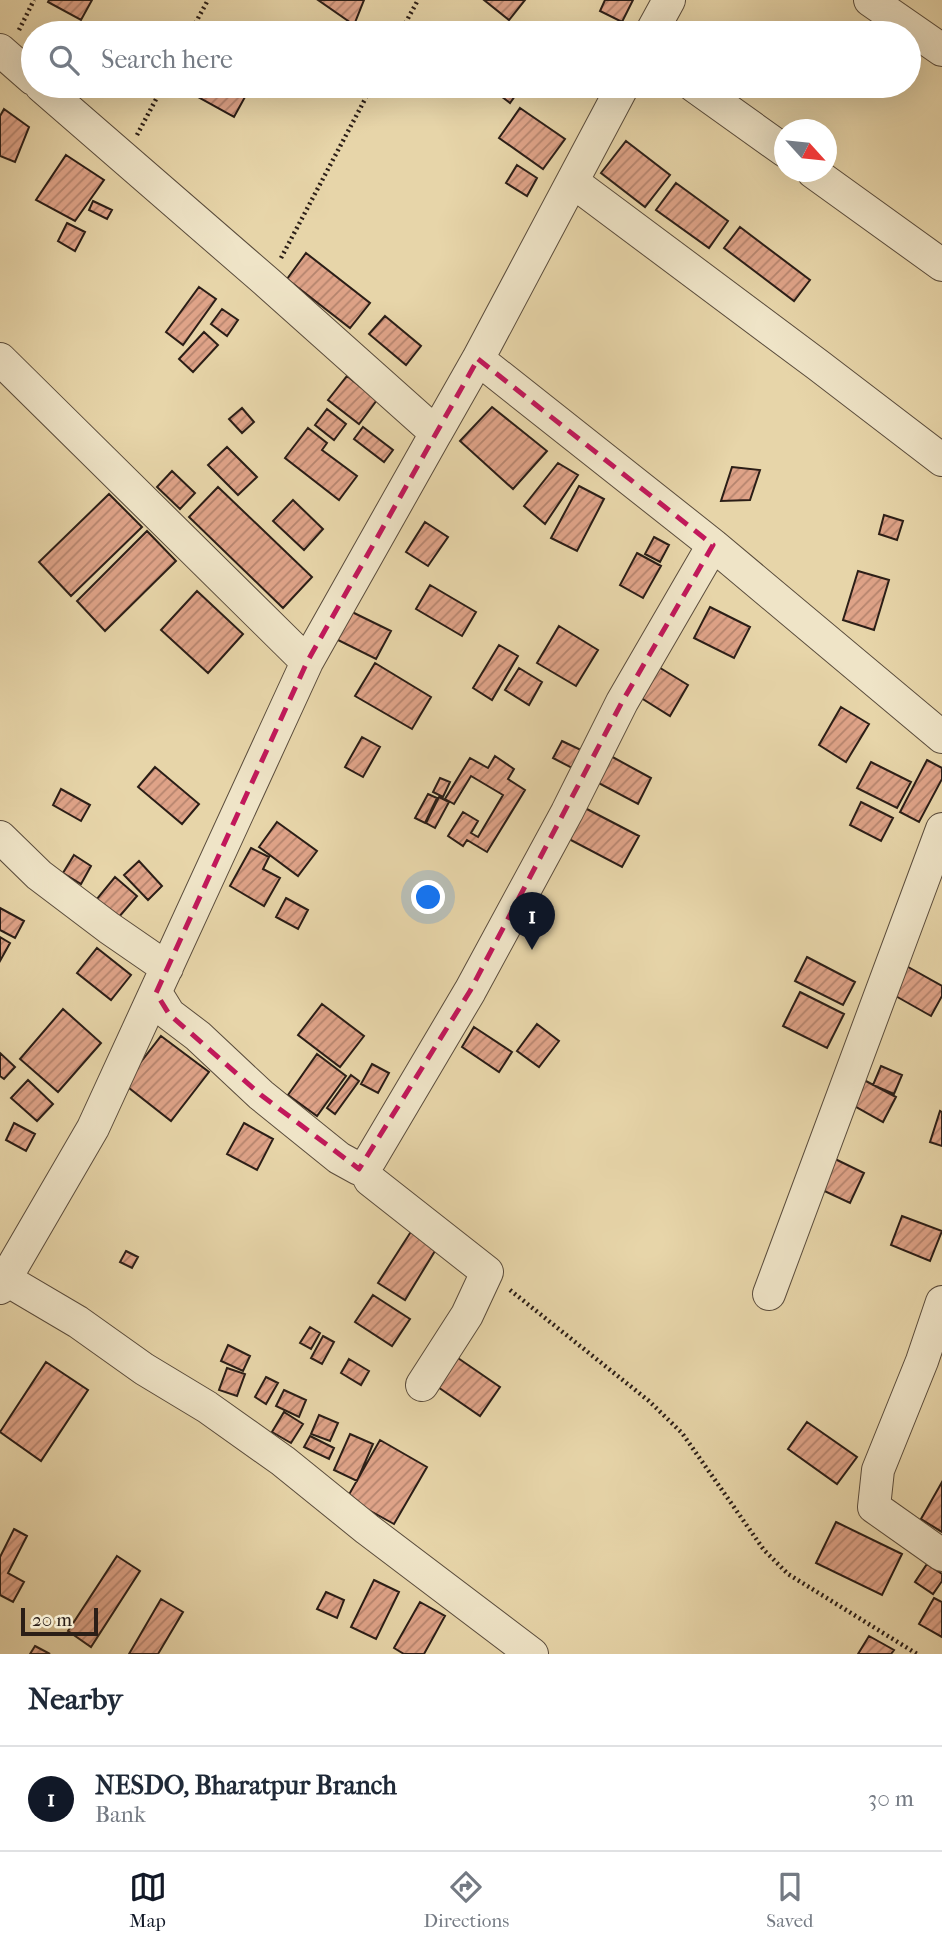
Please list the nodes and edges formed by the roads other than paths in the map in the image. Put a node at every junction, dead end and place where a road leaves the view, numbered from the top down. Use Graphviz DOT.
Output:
graph roads {
  1 [pos="669,0"];
  2 [pos="870,0"];
  3 [pos="658,21"];
  4 [pos="900,21"];
  5 [pos="921,35"];
  6 [pos="0,50"];
  7 [pos="942,50"];
  8 [pos="21,68"];
  9 [pos="55,98"];
  10 [pos="617,98"];
  11 [pos="711,98"];
  12 [pos="774,143"];
  13 [pos="573,182"];
  14 [pos="827,182"];
  15 [pos="942,265"];
  16 [pos="0,359"];
  17 [pos="478,359"];
  18 [pos="436,433"];
  19 [pos="942,460"];
  20 [pos="713,545"];
  21 [pos="307,662"];
  22 [pos="942,737"];
  23 [pos="942,829"];
  24 [pos="0,837"];
  25 [pos="162,980"];
  26 [pos="363,1166"];
  27 [pos="3,1284"];
  28 [pos="769,1294"];
  29 [pos="942,1301"];
  30 [pos="422,1385"];
  31 [pos="942,1555"];
  32 [pos="532,1654"];
  1 -- 3 [label="street"];
  2 -- 4 [label="street"];
  5 -- 7 [label="street"];
  6 -- 8 [label="street"];
  9 -- 18 [label="street"];
  10 -- 13 [label="street"];
  11 -- 12 [label="street"];
  13 -- 17 [label="street"];
  13 -- 19 [label="street"];
  14 -- 15 [label="street"];
  16 -- 21 [label="street"];
  17 -- 18 [label="street"];
  17 -- 20 [label="street"];
  18 -- 21 [label="street"];
  20 -- 22 [label="street"];
  20 -- 26 [label="street"];
  21 -- 25 [label="street"];
  23 -- 28 [label="street"];
  24 -- 25 [label="street"];
  25 -- 26 [label="street"];
  25 -- 27 [label="street"];
  26 -- 30 [label="street"];
  27 -- 32 [label="street"];
  29 -- 31 [label="street"];
}
